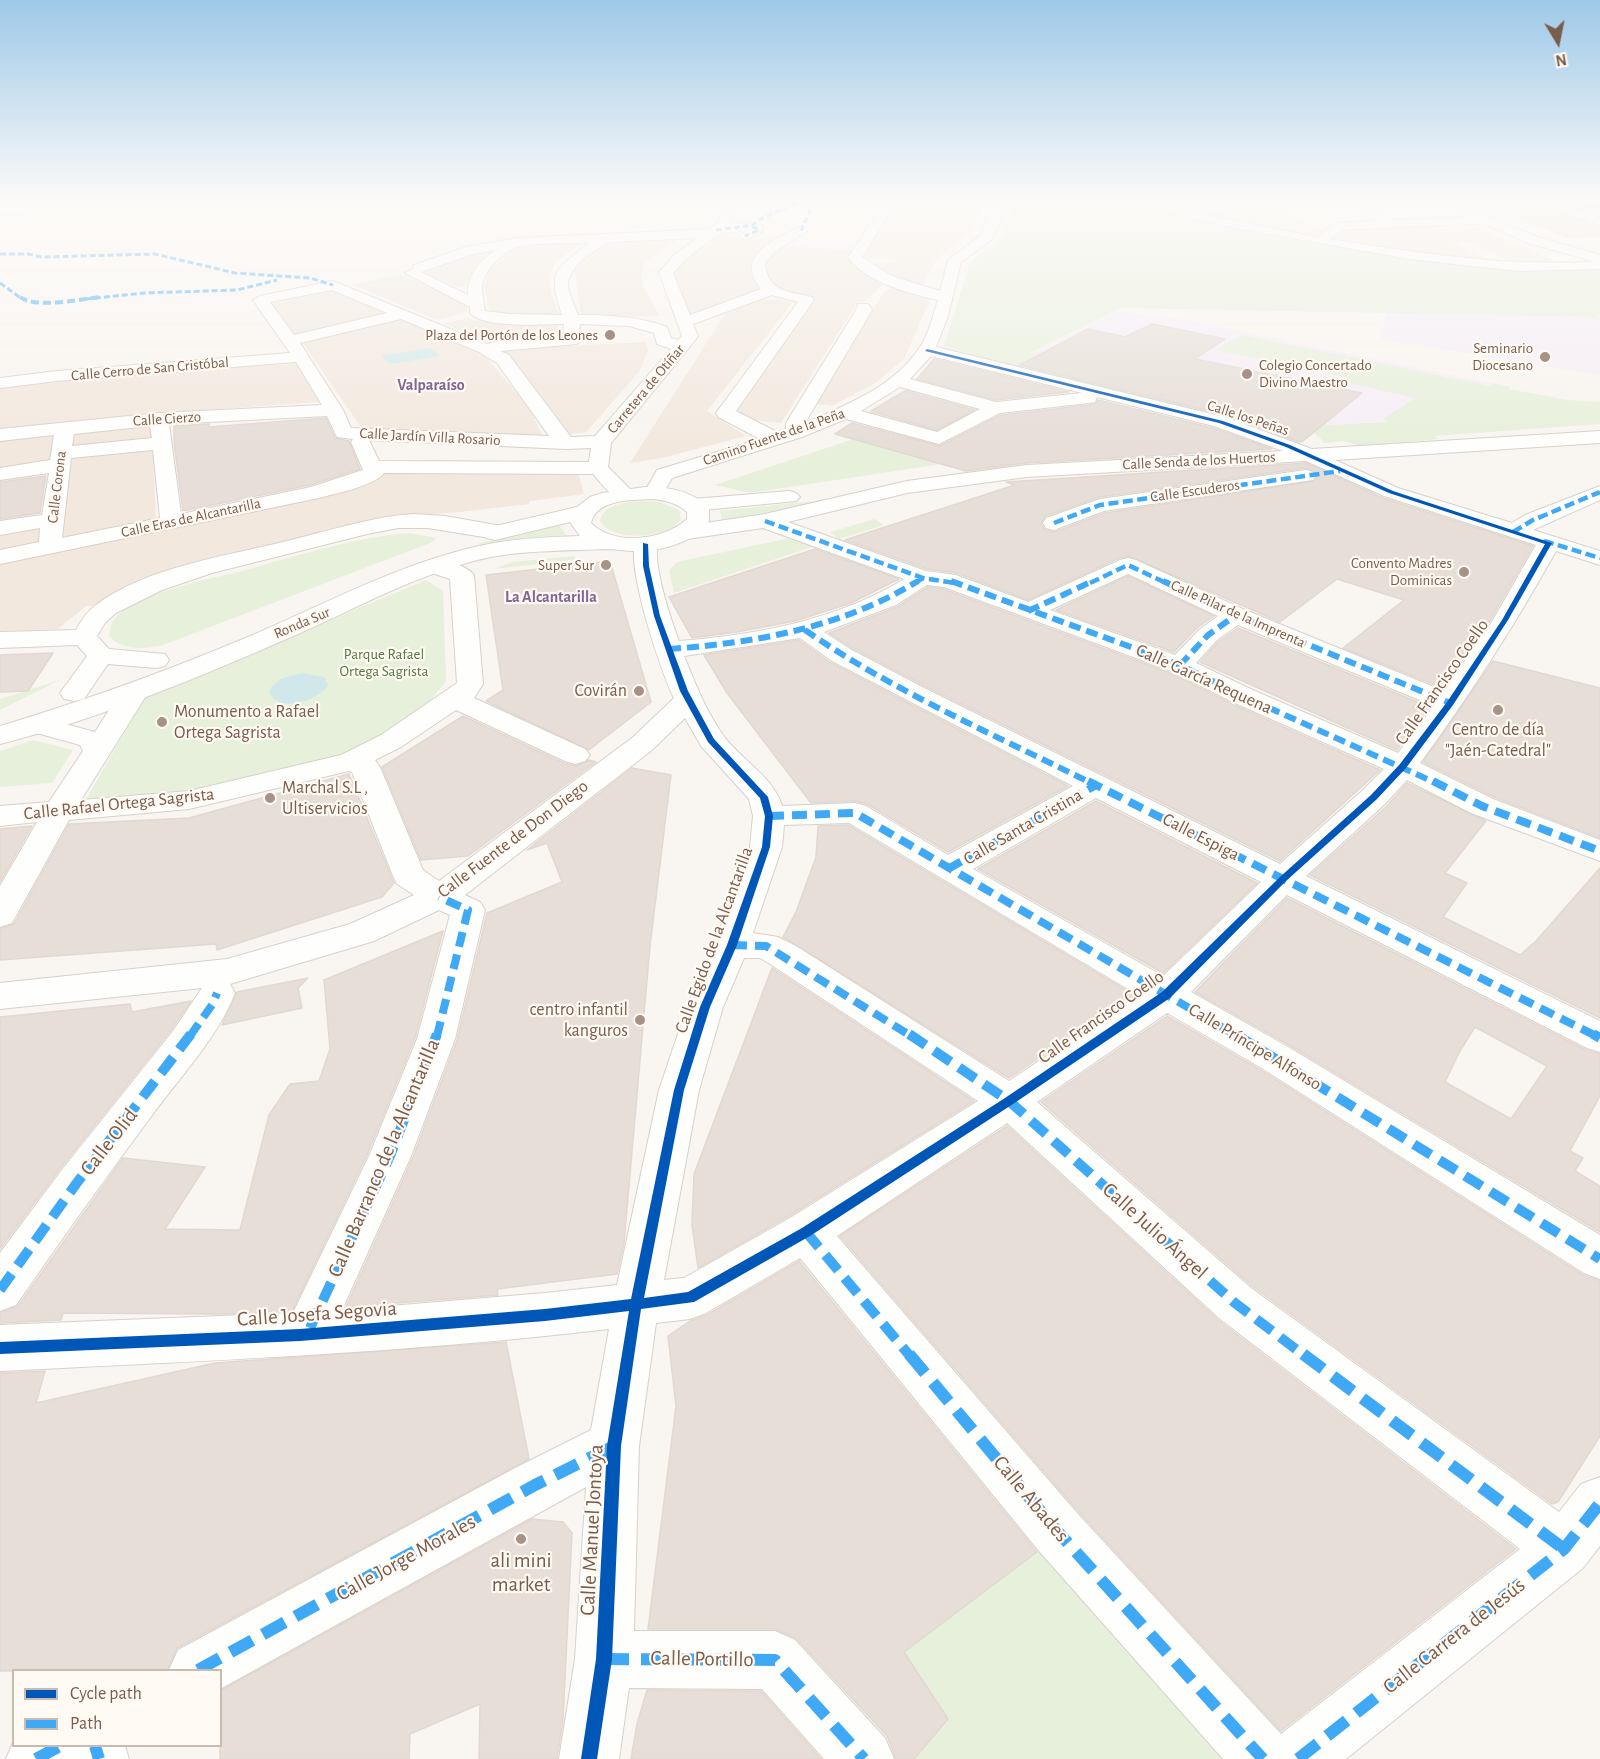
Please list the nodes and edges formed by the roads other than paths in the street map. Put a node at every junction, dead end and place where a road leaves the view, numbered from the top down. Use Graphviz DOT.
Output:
graph roads {
  1 [pos="435,281"];
  2 [pos="476,281"];
  3 [pos="562,281"];
  4 [pos="669,281"];
  5 [pos="762,281"];
  6 [pos="887,281"];
  7 [pos="890,281"];
  8 [pos="950,281"];
  9 [pos="770,291"];
  10 [pos="946,297"];
  11 [pos="477,305"];
  12 [pos="404,314"];
  13 [pos="572,321"];
  14 [pos="685,322"];
  15 [pos="290,341"];
  16 [pos="682,347"];
  17 [pos="485,349"];
  18 [pos="927,350"];
  19 [pos="301,357"];
  20 [pos="900,382"];
  21 [pos="0,383"];
  22 [pos="1112,396"];
  23 [pos="996,408"];
  24 [pos="334,410"];
  25 [pos="846,413"];
  26 [pos="159,420"];
  27 [pos="65,428"];
  28 [pos="795,432"];
  29 [pos="0,435"];
  30 [pos="1600,436"];
  31 [pos="775,439"];
  32 [pos="361,442"];
  33 [pos="601,442"];
  34 [pos="161,443"];
  35 [pos="566,443"];
  36 [pos="1308,456"];
  37 [pos="61,459"];
  38 [pos="372,467"];
  39 [pos="598,468"];
  40 [pos="1340,471"];
  41 [pos="0,474"];
  42 [pos="907,487"];
  43 [pos="1600,492"];
  44 [pos="654,493"];
  45 [pos="624,494"];
  46 [pos="693,505"];
  47 [pos="584,512"];
  48 [pos="52,520"];
  49 [pos="765,520"];
  50 [pos="171,522"];
  51 [pos="1054,523"];
  52 [pos="0,528"];
  53 [pos="496,532"];
  54 [pos="687,532"];
  55 [pos="1513,532"];
  56 [pos="611,542"];
  57 [pos="1550,543"];
  58 [pos="645,544"];
  59 [pos="50,547"];
  60 [pos="0,557"];
  61 [pos="1600,558"];
  62 [pos="437,567"];
  63 [pos="923,578"];
  64 [pos="1028,611"];
  65 [pos="1236,615"];
  66 [pos="805,630"];
  67 [pos="0,640"];
  68 [pos="93,646"];
  69 [pos="669,649"];
  70 [pos="156,660"];
  71 [pos="1180,665"];
  72 [pos="135,691"];
  73 [pos="74,693"];
  74 [pos="454,699"];
  75 [pos="688,700"];
  76 [pos="1450,703"];
  77 [pos="0,716"];
  78 [pos="36,724"];
  79 [pos="0,735"];
  80 [pos="711,740"];
  81 [pos="642,744"];
  82 [pos="96,749"];
  83 [pos="575,755"];
  84 [pos="351,761"];
  85 [pos="1403,766"];
  86 [pos="1098,784"];
  87 [pos="58,812"];
  88 [pos="0,816"];
  89 [pos="770,816"];
  90 [pos="1600,851"];
  91 [pos="948,869"];
  92 [pos="1283,879"];
  93 [pos="439,897"];
  94 [pos="0,915"];
  95 [pos="732,945"];
  96 [pos="217,993"];
  97 [pos="1166,994"];
  98 [pos="0,996"];
  99 [pos="1600,1038"];
  100 [pos="1009,1101"];
  101 [pos="806,1232"];
  102 [pos="1600,1259"];
  103 [pos="0,1290"];
  104 [pos="636,1304"];
  105 [pos="310,1328"];
  106 [pos="0,1348"];
  107 [pos="614,1446"];
  108 [pos="1600,1503"];
  109 [pos="1564,1549"];
  110 [pos="604,1659"];
  111 [pos="202,1669"];
  112 [pos="58,1747"];
  113 [pos="36,1759"];
  114 [pos="589,1759"];
  115 [pos="864,1759"];
  116 [pos="1263,1759"];
  117 [pos="1298,1759"];
  1 -- 11 [label="street"];
  2 -- 11 [label="street"];
  3 -- 13 [label="street"];
  4 -- 14 [label="street, Carretera de Otíñar"];
  5 -- 9 [label="street"];
  6 -- 28 [label="street"];
  7 -- 10 [label="street"];
  8 -- 10 [label="street, Camino Fuente de la Peña"];
  9 -- 14 [label="street"];
  9 -- 31 [label="street"];
  10 -- 18 [label="street, Camino Fuente de la Peña"];
  11 -- 13 [label="street"];
  12 -- 15 [label="street"];
  12 -- 15 [label="street, Calle Jardín Villa Rosario"];
  12 -- 17 [label="street"];
  13 -- 16 [label="street"];
  13 -- 17 [label="street"];
  14 -- 16 [label="street, Carretera de Otíñar"];
  15 -- 19 [label="street, Calle Jardín Villa Rosario"];
  16 -- 33 [label="street, Carretera de Otíñar"];
  17 -- 35 [label="street"];
  18 -- 20 [label="street, Camino Fuente de la Peña"];
  18 -- 22 [label="street, Calle los Peñas"];
  19 -- 21 [label="street, Calle Cerro de San Cristóbal"];
  19 -- 24 [label="street, Calle Jardín Villa Rosario"];
  20 -- 23 [label="street"];
  20 -- 25 [label="street, Camino Fuente de la Peña"];
  22 -- 23 [label="street"];
  22 -- 36 [label="street, Calle los Peñas"];
  23 -- 25 [label="street"];
  24 -- 26 [label="street, Calle Cierzo"];
  24 -- 35 [label="street, Calle Jardín Villa Rosario"];
  25 -- 28 [label="street, Camino Fuente de la Peña"];
  26 -- 27 [label="street, Calle Cierzo"];
  26 -- 34 [label="street"];
  27 -- 29 [label="street, Calle Cierzo"];
  27 -- 37 [label="street, Calle Corona"];
  28 -- 31 [label="street, Camino Fuente de la Peña"];
  30 -- 36 [label="street, Calle Senda de los Huertos"];
  31 -- 44 [label="street, Camino Fuente de la Peña"];
  32 -- 38 [label="street"];
  33 -- 35 [label="street, Calle Jardín Villa Rosario"];
  33 -- 39 [label="street, Carretera de Otíñar"];
  34 -- 37 [label="street"];
  34 -- 50 [label="street"];
  36 -- 40 [label="street, Calle los Peñas"];
  36 -- 42 [label="street, Calle Senda de los Huertos"];
  37 -- 41 [label="street"];
  37 -- 48 [label="street, Calle Corona"];
  38 -- 39 [label="street"];
  38 -- 50 [label="street, Calle Eras de Alcantarilla"];
  39 -- 45 [label="street"];
  40 -- 51 [label="street, Calle Escuderos"];
  40 -- 55 [label="street, Calle los Peñas"];
  42 -- 46 [label="street, Calle Senda de los Huertos"];
  42 -- 49 [label="street, Calle Senda de los Huertos"];
  43 -- 55 [label="street"];
  44 -- 45 [label="street, Ronda Sur"];
  44 -- 46 [label="street, Ronda Sur"];
  45 -- 47 [label="street, Ronda Sur"];
  46 -- 54 [label="street"];
  47 -- 53 [label="street, Ronda Sur"];
  47 -- 56 [label="street"];
  48 -- 52 [label="street"];
  48 -- 59 [label="street, Calle Corona"];
  49 -- 54 [label="street, Calle Senda de los Huertos"];
  49 -- 63 [label="street, Calle García Requena"];
  50 -- 59 [label="street, Calle Eras de Alcantarilla"];
  53 -- 68 [label="street"];
  53 -- 70 [label="street, Ronda Sur"];
  54 -- 58 [label="street, Calle Senda de los Huertos"];
  55 -- 57 [label="street, Calle los Peñas"];
  56 -- 58 [label="street, Calle Senda de los Huertos"];
  56 -- 62 [label="street, Ronda Sur"];
  57 -- 61 [label="street, Calle los Peñas"];
  57 -- 76 [label="street, Calle Francisco Coello"];
  58 -- 69 [label="street"];
  59 -- 60 [label="street, Calle Eras de Alcantarilla"];
  62 -- 72 [label="street, Ronda Sur"];
  62 -- 74 [label="street, Calle Rafael Ortega Sagrista"];
  63 -- 64 [label="street, Calle García Requena"];
  63 -- 66 [label="street"];
  64 -- 65 [label="street, Calle Pilar de la Imprenta"];
  64 -- 71 [label="street, Calle García Requena"];
  65 -- 71 [label="street"];
  65 -- 76 [label="street, Calle Pilar de la Imprenta"];
  66 -- 69 [label="street"];
  66 -- 86 [label="street, Calle Espiga"];
  67 -- 68 [label="street"];
  68 -- 70 [label="street"];
  68 -- 73 [label="street"];
  69 -- 75 [label="street"];
  70 -- 73 [label="street, Ronda Sur"];
  71 -- 85 [label="street, Calle García Requena"];
  72 -- 78 [label="street, Ronda Sur"];
  72 -- 82 [label="street"];
  73 -- 77 [label="street, Ronda Sur"];
  74 -- 83 [label="street"];
  74 -- 84 [label="street, Calle Rafael Ortega Sagrista"];
  75 -- 80 [label="street"];
  75 -- 81 [label="street, Calle Fuente de Don Diego"];
  76 -- 85 [label="street, Calle Francisco Coello"];
  78 -- 79 [label="street, Ronda Sur"];
  78 -- 82 [label="street"];
  80 -- 81 [label="street"];
  80 -- 89 [label="street"];
  81 -- 93 [label="street, Calle Fuente de Don Diego"];
  82 -- 87 [label="street"];
  84 -- 87 [label="street, Calle Rafael Ortega Sagrista"];
  84 -- 93 [label="street"];
  85 -- 90 [label="street, Calle García Requena"];
  85 -- 92 [label="street, Calle Francisco Coello"];
  86 -- 91 [label="street, Calle Santa Cristina"];
  86 -- 92 [label="street, Calle Espiga"];
  87 -- 88 [label="street, Calle Rafael Ortega Sagrista"];
  87 -- 94 [label="street"];
  89 -- 91 [label="street, Calle Príncipe Alfonso"];
  89 -- 95 [label="street, Calle Egido de la Alcantarilla"];
  91 -- 97 [label="street, Calle Príncipe Alfonso"];
  92 -- 97 [label="street, Calle Francisco Coello"];
  92 -- 99 [label="street, Calle Espiga"];
  93 -- 98 [label="street, Calle Fuente de Don Diego"];
  93 -- 105 [label="street, Calle Barranco de la Alcantarilla"];
  95 -- 100 [label="street, Calle Julio Ángel"];
  95 -- 104 [label="street, Calle Egido de la Alcantarilla"];
  96 -- 103 [label="street, Calle Olid"];
  97 -- 100 [label="street, Calle Francisco Coello"];
  97 -- 102 [label="street, Calle Príncipe Alfonso"];
  100 -- 101 [label="street, Calle Francisco Coello"];
  100 -- 109 [label="street, Calle Julio Ángel"];
  101 -- 104 [label="street, Calle Francisco Coello"];
  101 -- 116 [label="street, Calle Abades"];
  104 -- 106 [label="street, Calle Josefa Segovia"];
  104 -- 107 [label="street, Calle Manuel Jontoya"];
  107 -- 110 [label="street, Calle Manuel Jontoya"];
  107 -- 111 [label="street, Calle Jorge Morales"];
  108 -- 109 [label="street, Calle Carrera de Jesús"];
  109 -- 117 [label="street, Calle Carrera de Jesús"];
  110 -- 114 [label="street, Calle Manuel Jontoya"];
  110 -- 115 [label="street, Calle Portillo"];
  112 -- 113 [label="street"];
}
